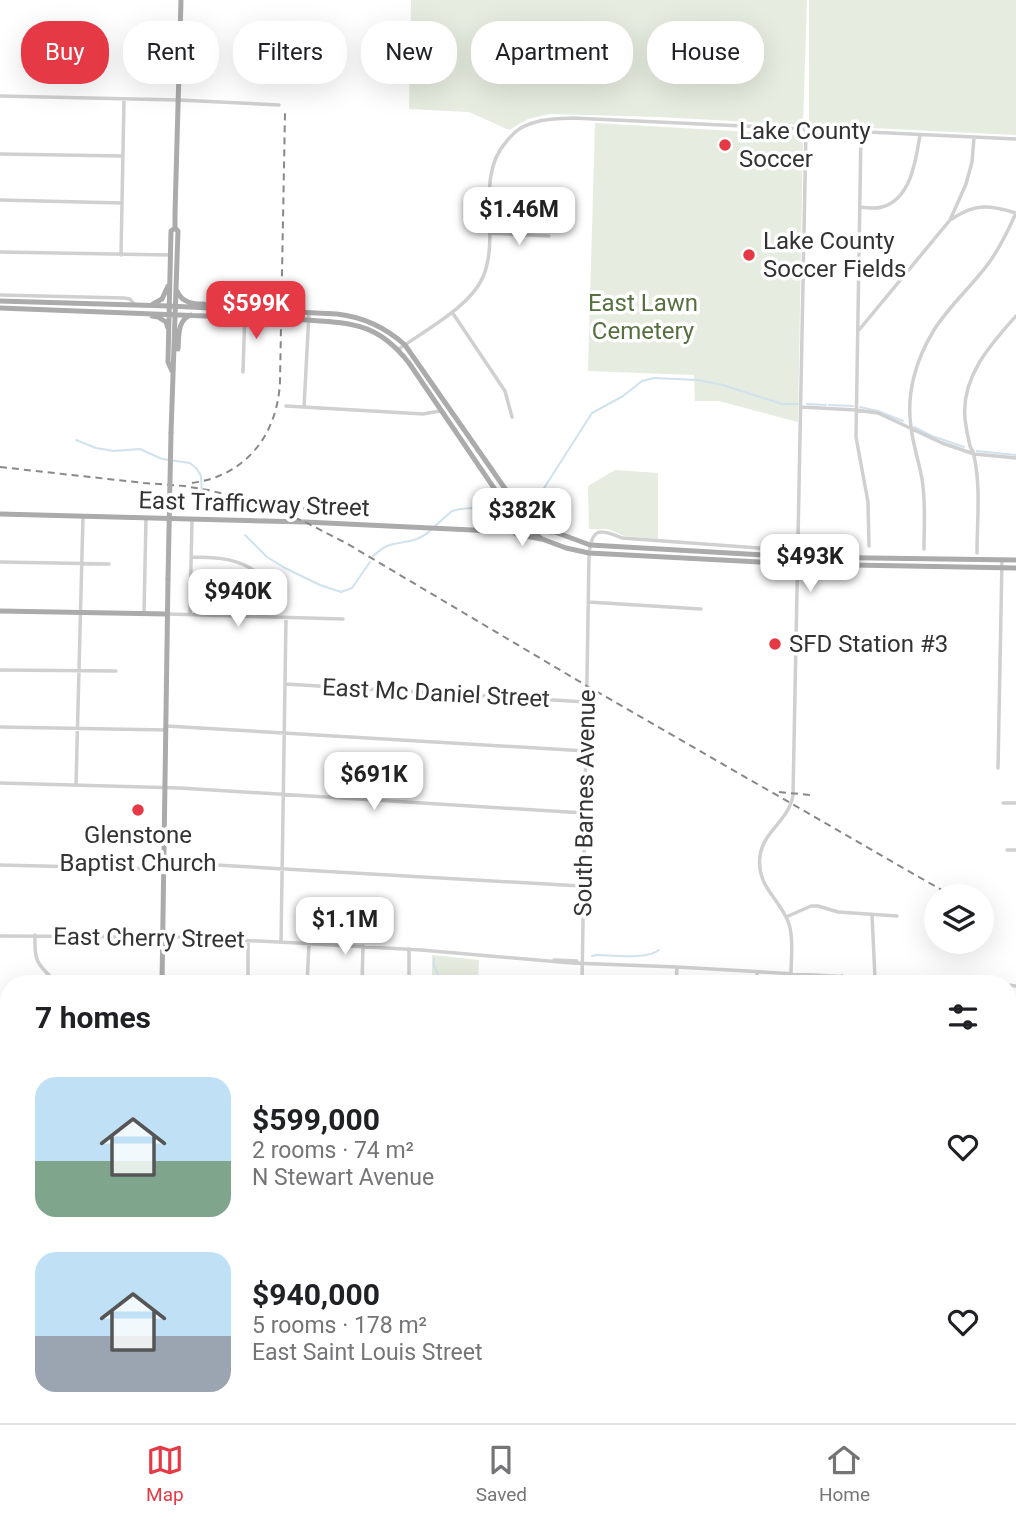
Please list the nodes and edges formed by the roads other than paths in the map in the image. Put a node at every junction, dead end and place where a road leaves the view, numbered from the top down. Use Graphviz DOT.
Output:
graph roads {
  1 [pos="181,0"];
  2 [pos="0,96"];
  3 [pos="124,98"];
  4 [pos="178,100"];
  5 [pos="279,105"];
  6 [pos="806,129"];
  7 [pos="861,132"];
  8 [pos="920,135"];
  9 [pos="974,138"];
  10 [pos="1016,139"];
  11 [pos="0,154"];
  12 [pos="123,156"];
  13 [pos="0,200"];
  14 [pos="122,203"];
  15 [pos="860,207"];
  16 [pos="957,207"];
  17 [pos="964,211"];
  18 [pos="1016,213"];
  19 [pos="950,220"];
  20 [pos="175,228"];
  21 [pos="490,233"];
  22 [pos="549,236"];
  23 [pos="0,251"];
  24 [pos="121,254"];
  25 [pos="170,255"];
  26 [pos="169,285"];
  27 [pos="177,289"];
  28 [pos="0,295"];
  29 [pos="0,301"];
  30 [pos="135,305"];
  31 [pos="143,306"];
  32 [pos="0,308"];
  33 [pos="173,310"];
  34 [pos="245,310"];
  35 [pos="93,311"];
  36 [pos="452,312"];
  37 [pos="309,313"];
  38 [pos="194,315"];
  39 [pos="1016,316"];
  40 [pos="245,317"];
  41 [pos="308,320"];
  42 [pos="169,331"];
  43 [pos="858,331"];
  44 [pos="405,345"];
  45 [pos="399,349"];
  46 [pos="174,362"];
  47 [pos="172,371"];
  48 [pos="243,372"];
  49 [pos="286,406"];
  50 [pos="304,407"];
  51 [pos="801,407"];
  52 [pos="442,410"];
  53 [pos="856,410"];
  54 [pos="512,417"];
  55 [pos="911,427"];
  56 [pos="974,454"];
  57 [pos="1016,458"];
  58 [pos="0,514"];
  59 [pos="83,516"];
  60 [pos="513,516"];
  61 [pos="146,518"];
  62 [pos="192,519"];
  63 [pos="531,530"];
  64 [pos="506,532"];
  65 [pos="555,532"];
  66 [pos="542,539"];
  67 [pos="590,545"];
  68 [pos="869,546"];
  69 [pos="924,549"];
  70 [pos="589,553"];
  71 [pos="977,553"];
  72 [pos="779,555"];
  73 [pos="799,556"];
  74 [pos="191,557"];
  75 [pos="1002,559"];
  76 [pos="1016,560"];
  77 [pos="0,562"];
  78 [pos="81,563"];
  79 [pos="110,564"];
  80 [pos="798,564"];
  81 [pos="1002,567"];
  82 [pos="1016,568"];
  83 [pos="262,577"];
  84 [pos="588,602"];
  85 [pos="701,609"];
  86 [pos="0,611"];
  87 [pos="80,612"];
  88 [pos="144,614"];
  89 [pos="167,614"];
  90 [pos="190,614"];
  91 [pos="286,618"];
  92 [pos="344,619"];
  93 [pos="0,670"];
  94 [pos="79,671"];
  95 [pos="116,671"];
  96 [pos="285,684"];
  97 [pos="586,702"];
  98 [pos="0,727"];
  99 [pos="166,728"];
  100 [pos="78,729"];
  101 [pos="285,732"];
  102 [pos="586,751"];
  103 [pos="998,768"];
  104 [pos="0,783"];
  105 [pos="76,785"];
  106 [pos="165,787"];
  107 [pos="284,794"];
  108 [pos="1003,803"];
  109 [pos="1016,803"];
  110 [pos="584,813"];
  111 [pos="1007,850"];
  112 [pos="1016,850"];
  113 [pos="164,862"];
  114 [pos="0,865"];
  115 [pos="164,869"];
  116 [pos="283,870"];
  117 [pos="582,886"];
  118 [pos="872,915"];
  119 [pos="897,916"];
  120 [pos="786,917"];
  121 [pos="35,935"];
  122 [pos="0,936"];
  123 [pos="163,937"];
  124 [pos="248,941"];
  125 [pos="281,942"];
  126 [pos="309,943"];
  127 [pos="363,946"];
  128 [pos="409,949"];
  129 [pos="583,963"];
  130 [pos="677,967"];
  131 [pos="758,971"];
  132 [pos="791,973"];
  133 [pos="49,975"];
  134 [pos="162,975"];
  135 [pos="248,975"];
  136 [pos="307,975"];
  137 [pos="362,975"];
  138 [pos="409,975"];
  139 [pos="582,975"];
  140 [pos="677,975"];
  141 [pos="758,975"];
  142 [pos="825,975"];
  143 [pos="875,975"];
  1 -- 4 [label="main road"];
  2 -- 3 [label="street"];
  3 -- 4 [label="street"];
  3 -- 12 [label="street"];
  4 -- 5 [label="street"];
  4 -- 20 [label="main road"];
  6 -- 7 [label="street"];
  6 -- 21 [label="street"];
  6 -- 51 [label="street"];
  7 -- 8 [label="street"];
  7 -- 15 [label="street"];
  8 -- 9 [label="street"];
  8 -- 15 [label="street"];
  9 -- 10 [label="street"];
  9 -- 16 [label="street"];
  11 -- 12 [label="street"];
  12 -- 14 [label="street"];
  13 -- 14 [label="street"];
  14 -- 24 [label="street"];
  15 -- 43 [label="street"];
  16 -- 17 [label="street"];
  16 -- 19 [label="street"];
  17 -- 18 [label="street"];
  17 -- 19 [label="street"];
  18 -- 55 [label="street"];
  19 -- 43 [label="street"];
  20 -- 25 [label="main road"];
  20 -- 27 [label="main road"];
  21 -- 22 [label="street"];
  21 -- 36 [label="street"];
  23 -- 24 [label="street"];
  24 -- 25 [label="street"];
  25 -- 26 [label="main road"];
  26 -- 31 [label="main road"];
  26 -- 33 [label="main road"];
  27 -- 33 [label="main road"];
  27 -- 34 [label="main road"];
  28 -- 30 [label="street"];
  29 -- 30 [label="main road"];
  30 -- 31 [label="main road"];
  31 -- 33 [label="main road"];
  32 -- 35 [label="main road"];
  33 -- 34 [label="main road"];
  33 -- 35 [label="main road"];
  33 -- 38 [label="main road"];
  33 -- 42 [label="main road"];
  33 -- 46 [label="main road"];
  34 -- 37 [label="main road"];
  34 -- 40 [label="street"];
  35 -- 42 [label="main road"];
  36 -- 44 [label="street"];
  36 -- 54 [label="street"];
  37 -- 41 [label="street"];
  37 -- 44 [label="main road"];
  38 -- 40 [label="main road"];
  38 -- 46 [label="main road"];
  39 -- 56 [label="street"];
  40 -- 41 [label="main road"];
  40 -- 48 [label="street"];
  41 -- 45 [label="main road"];
  41 -- 50 [label="street"];
  42 -- 47 [label="main road"];
  43 -- 53 [label="street"];
  44 -- 45 [label="street"];
  44 -- 65 [label="main road"];
  45 -- 52 [label="main road"];
  46 -- 47 [label="main road"];
  47 -- 89 [label="main road, bridge"];
  49 -- 50 [label="street"];
  50 -- 52 [label="street"];
  51 -- 53 [label="street"];
  51 -- 73 [label="street"];
  52 -- 60 [label="main road"];
  53 -- 55 [label="street"];
  53 -- 68 [label="street"];
  55 -- 56 [label="street"];
  55 -- 69 [label="street"];
  56 -- 57 [label="street"];
  56 -- 71 [label="street"];
  58 -- 59 [label="main road, East Trafficway Street"];
  59 -- 61 [label="main road, East Trafficway Street"];
  59 -- 78 [label="street"];
  60 -- 63 [label="main road"];
  60 -- 64 [label="main road"];
  61 -- 62 [label="main road, East Trafficway Street"];
  61 -- 88 [label="street"];
  62 -- 64 [label="main road, East Trafficway Street"];
  62 -- 74 [label="street"];
  63 -- 64 [label="main road, East Trafficway Street"];
  63 -- 65 [label="main road, East Trafficway Street"];
  63 -- 66 [label="main road"];
  64 -- 66 [label="main road, East Trafficway Street"];
  65 -- 67 [label="main road"];
  66 -- 70 [label="main road"];
  67 -- 70 [label="street, South Barnes Avenue"];
  67 -- 72 [label="main road"];
  67 -- 72 [label="street"];
  70 -- 80 [label="main road"];
  70 -- 84 [label="street, South Barnes Avenue"];
  72 -- 73 [label="main road"];
  73 -- 75 [label="main road"];
  73 -- 80 [label="street"];
  74 -- 83 [label="street"];
  74 -- 90 [label="street"];
  75 -- 76 [label="main road"];
  75 -- 81 [label="street"];
  77 -- 78 [label="street"];
  78 -- 79 [label="street"];
  78 -- 87 [label="street"];
  80 -- 81 [label="main road"];
  80 -- 120 [label="street"];
  81 -- 82 [label="main road"];
  81 -- 103 [label="street"];
  84 -- 85 [label="street"];
  84 -- 97 [label="street, South Barnes Avenue"];
  86 -- 87 [label="main road"];
  87 -- 88 [label="main road"];
  87 -- 94 [label="street"];
  88 -- 89 [label="main road"];
  89 -- 90 [label="street"];
  89 -- 99 [label="main road"];
  90 -- 91 [label="street"];
  91 -- 92 [label="street"];
  91 -- 96 [label="street"];
  93 -- 94 [label="street"];
  94 -- 95 [label="street"];
  94 -- 100 [label="street"];
  96 -- 97 [label="street, East Mc Daniel Street"];
  96 -- 101 [label="street"];
  97 -- 102 [label="street, South Barnes Avenue"];
  98 -- 100 [label="street"];
  99 -- 100 [label="street"];
  99 -- 101 [label="street"];
  99 -- 106 [label="main road"];
  100 -- 105 [label="street"];
  101 -- 102 [label="street"];
  101 -- 107 [label="street"];
  102 -- 110 [label="street, South Barnes Avenue"];
  104 -- 105 [label="street"];
  105 -- 106 [label="street"];
  106 -- 107 [label="street"];
  106 -- 113 [label="main road"];
  107 -- 110 [label="street"];
  107 -- 116 [label="street"];
  108 -- 109 [label="street"];
  110 -- 117 [label="street, South Barnes Avenue"];
  111 -- 112 [label="street"];
  113 -- 115 [label="main road"];
  113 -- 116 [label="street"];
  114 -- 115 [label="street"];
  115 -- 123 [label="main road"];
  116 -- 117 [label="street"];
  116 -- 125 [label="street"];
  117 -- 129 [label="street, South Barnes Avenue"];
  118 -- 119 [label="street"];
  118 -- 120 [label="street"];
  118 -- 143 [label="street"];
  120 -- 132 [label="street"];
  121 -- 122 [label="street, East Cherry Street"];
  121 -- 123 [label="street, East Cherry Street"];
  121 -- 133 [label="street"];
  123 -- 124 [label="street, East Cherry Street"];
  123 -- 134 [label="main road"];
  124 -- 125 [label="street, East Cherry Street"];
  124 -- 135 [label="street"];
  125 -- 126 [label="street, East Cherry Street"];
  126 -- 127 [label="street, East Cherry Street"];
  126 -- 136 [label="street"];
  127 -- 128 [label="street, East Cherry Street"];
  127 -- 137 [label="street"];
  128 -- 129 [label="street, East Cherry Street"];
  128 -- 138 [label="street"];
  129 -- 130 [label="street, East Cherry Street"];
  129 -- 139 [label="street, South Barnes Avenue"];
  130 -- 131 [label="street, East Cherry Street"];
  130 -- 140 [label="street"];
  131 -- 132 [label="street, East Cherry Street"];
  131 -- 141 [label="street"];
  132 -- 142 [label="street, East Cherry Street"];
}
